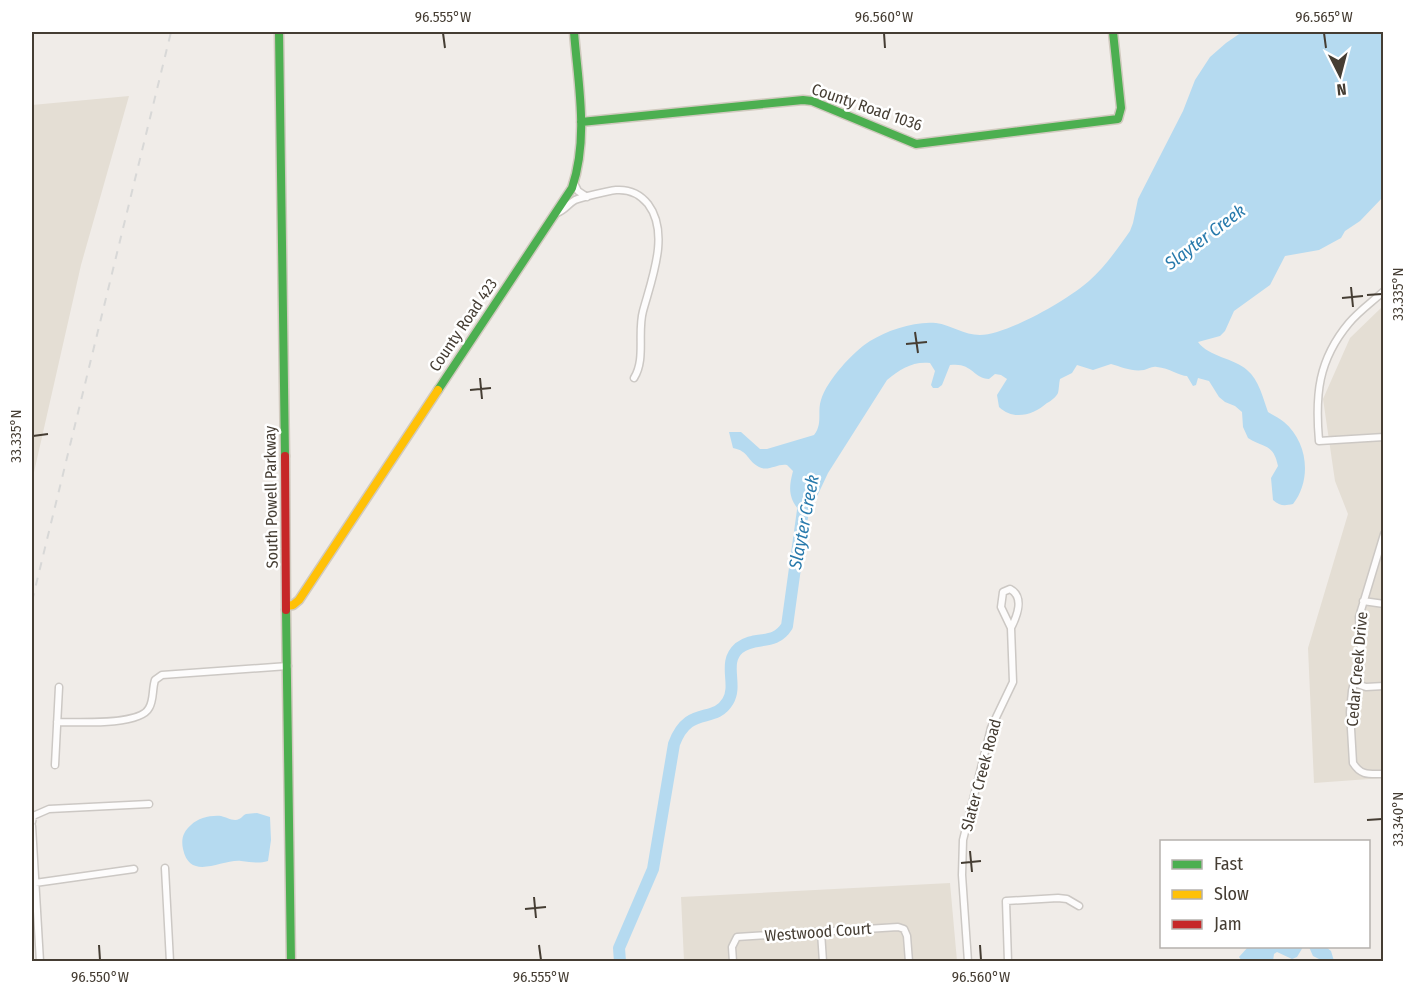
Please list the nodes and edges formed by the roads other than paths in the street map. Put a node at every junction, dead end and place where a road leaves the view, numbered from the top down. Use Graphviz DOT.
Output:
graph roads {
  1 [pos="279,32"];
  2 [pos="574,32"];
  3 [pos="1113,32"];
  4 [pos="581,122"];
  5 [pos="574,183"];
  6 [pos="588,197"];
  7 [pos="557,213"];
  8 [pos="1383,291"];
  9 [pos="634,378"];
  10 [pos="1383,437"];
  11 [pos="1383,534"];
  12 [pos="1363,601"];
  13 [pos="1383,604"];
  14 [pos="287,606"];
  15 [pos="1011,628"];
  16 [pos="288,666"];
  17 [pos="1354,683"];
  18 [pos="1383,686"];
  19 [pos="59,687"];
  20 [pos="57,722"];
  21 [pos="55,765"];
  22 [pos="1383,774"];
  23 [pos="149,804"];
  24 [pos="32,821"];
  25 [pos="165,868"];
  26 [pos="134,869"];
  27 [pos="35,883"];
  28 [pos="1078,906"];
  29 [pos="821,932"];
  30 [pos="40,962"];
  31 [pos="170,962"];
  32 [pos="291,962"];
  33 [pos="733,962"];
  34 [pos="823,962"];
  35 [pos="909,962"];
  36 [pos="968,962"];
  37 [pos="1008,962"];
  1 -- 14 [label="street, South Powell Parkway"];
  2 -- 4 [label="street, County Road 423"];
  3 -- 4 [label="street, County Road 1036"];
  4 -- 5 [label="street, County Road 423"];
  5 -- 6 [label="street"];
  5 -- 7 [label="street, County Road 423"];
  6 -- 7 [label="street"];
  6 -- 9 [label="street"];
  7 -- 14 [label="street, County Road 423"];
  8 -- 10 [label="street"];
  11 -- 12 [label="street, Cedar Creek Drive"];
  12 -- 13 [label="street"];
  12 -- 17 [label="street, Cedar Creek Drive"];
  14 -- 16 [label="street, South Powell Parkway"];
  15 -- 15 [label="street, Slater Creek Road"];
  15 -- 36 [label="street, Slater Creek Road"];
  16 -- 20 [label="street"];
  16 -- 32 [label="street, South Powell Parkway"];
  17 -- 18 [label="street"];
  17 -- 22 [label="street, Cedar Creek Drive"];
  19 -- 20 [label="street"];
  20 -- 21 [label="street"];
  23 -- 24 [label="street"];
  24 -- 27 [label="street"];
  25 -- 31 [label="street"];
  26 -- 27 [label="street"];
  27 -- 30 [label="street"];
  28 -- 37 [label="street"];
  29 -- 33 [label="street, Westwood Court"];
  29 -- 34 [label="street"];
  29 -- 35 [label="street, Westwood Court"];
}
